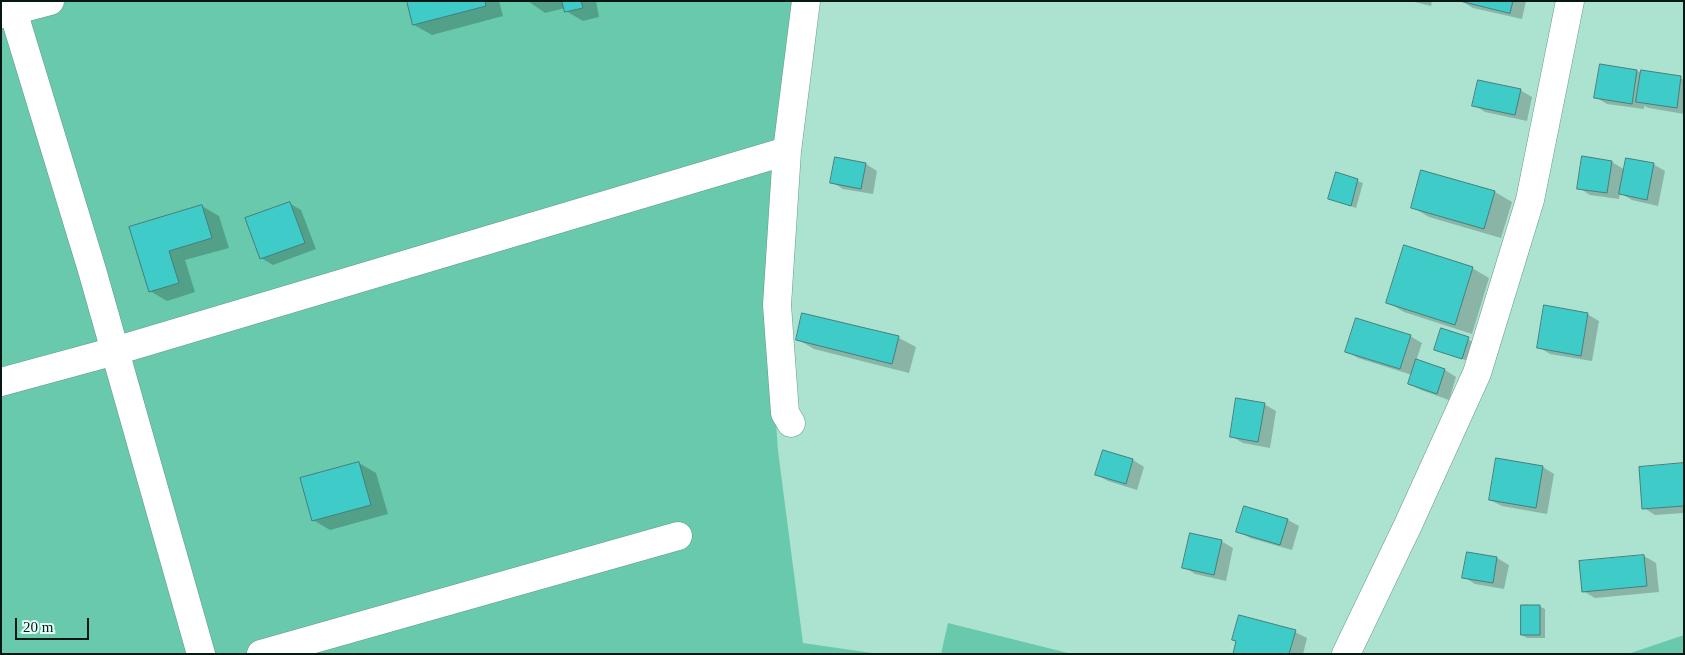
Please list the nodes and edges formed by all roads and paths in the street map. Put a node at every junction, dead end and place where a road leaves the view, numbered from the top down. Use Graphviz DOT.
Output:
graph roads {
  1 [pos="50,1"];
  2 [pos="806,1"];
  3 [pos="1570,1"];
  4 [pos="8,8"];
  5 [pos="787,152"];
  6 [pos="115,351"];
  7 [pos="1,382"];
  8 [pos="791,423"];
  9 [pos="678,536"];
  10 [pos="201,654"];
  11 [pos="261,654"];
  12 [pos="1346,654"];
  1 -- 4 [label="street"];
  2 -- 5 [label="street"];
  3 -- 12 [label="street"];
  4 -- 6 [label="street"];
  5 -- 6 [label="street"];
  5 -- 8 [label="street"];
  6 -- 7 [label="street"];
  6 -- 10 [label="street"];
  9 -- 11 [label="street"];
}
